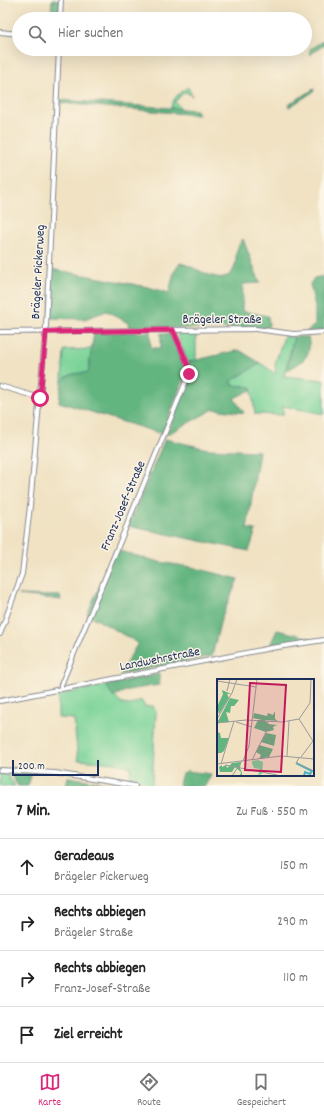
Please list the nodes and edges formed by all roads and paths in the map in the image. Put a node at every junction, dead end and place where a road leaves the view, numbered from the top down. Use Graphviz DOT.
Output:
graph roads {
  1 [pos="61,0"];
  2 [pos="60,12"];
  3 [pos="0,32"];
  4 [pos="12,33"];
  5 [pos="59,56"];
  6 [pos="173,330"];
  7 [pos="0,332"];
  8 [pos="46,332"];
  9 [pos="324,332"];
  10 [pos="0,386"];
  11 [pos="40,398"];
  12 [pos="0,634"];
  13 [pos="324,640"];
  14 [pos="61,689"];
  15 [pos="0,701"];
  16 [pos="0,770"];
  17 [pos="135,786"];
  1 -- 2 [label="street"];
  3 -- 4 [label="street"];
  5 -- 8 [label="street, Brägeler Pickerweg"];
  6 -- 8 [label="street, Brägeler Straße"];
  6 -- 9 [label="street, Brägeler Straße"];
  6 -- 14 [label="street, Franz-Josef-Straße"];
  7 -- 8 [label="street, Brägeler Straße"];
  8 -- 11 [label="street, Brägeler Pickerweg"];
  10 -- 11 [label="street"];
  11 -- 12 [label="street, Brägeler Pickerweg"];
  13 -- 14 [label="street, Landwehrstraße"];
  14 -- 15 [label="street, Landwehrstraße"];
  16 -- 17 [label="street"];
}
